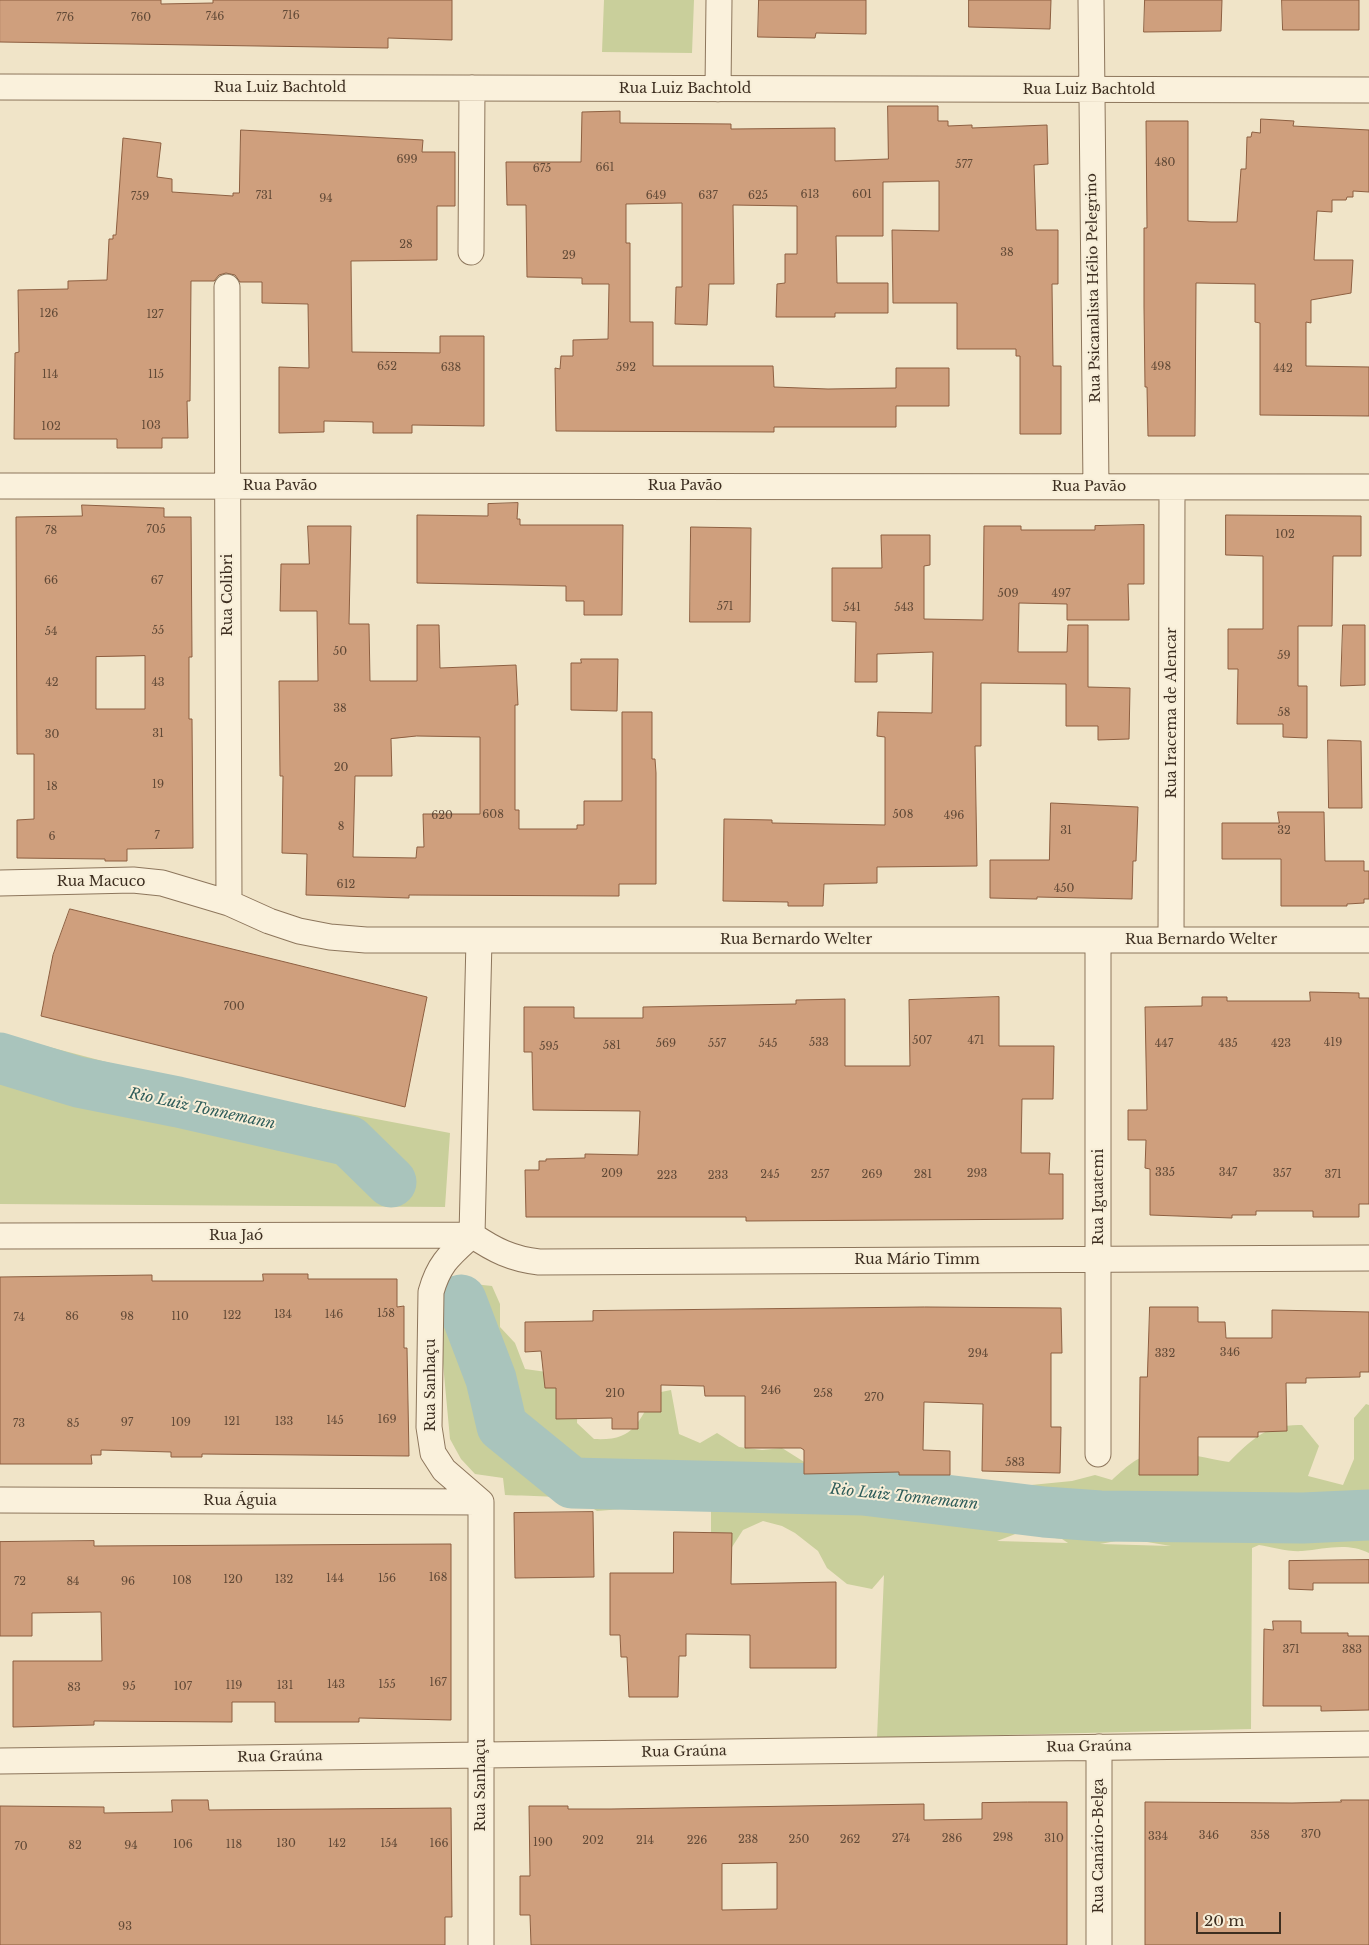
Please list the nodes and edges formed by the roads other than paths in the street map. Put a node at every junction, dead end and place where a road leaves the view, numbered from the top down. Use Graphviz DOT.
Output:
graph roads {
  1 [pos="719,0"];
  2 [pos="1091,0"];
  3 [pos="0,87"];
  4 [pos="472,88"];
  5 [pos="718,88"];
  6 [pos="1092,90"];
  7 [pos="1369,90"];
  8 [pos="471,252"];
  9 [pos="227,287"];
  10 [pos="0,486"];
  11 [pos="228,486"];
  12 [pos="1096,487"];
  13 [pos="1172,487"];
  14 [pos="1369,487"];
  15 [pos="0,883"];
  16 [pos="230,903"];
  17 [pos="479,940"];
  18 [pos="1098,940"];
  19 [pos="1171,940"];
  20 [pos="1369,940"];
  21 [pos="472,1235"];
  22 [pos="0,1236"];
  23 [pos="1369,1258"];
  24 [pos="1098,1259"];
  25 [pos="1098,1454"];
  26 [pos="0,1500"];
  27 [pos="481,1502"];
  28 [pos="1369,1744"];
  29 [pos="1098,1747"];
  30 [pos="481,1755"];
  31 [pos="0,1761"];
  32 [pos="481,1945"];
  33 [pos="1099,1945"];
  1 -- 5 [label="street"];
  2 -- 6 [label="street, Rua Psicanalista Hélio Pelegrino"];
  3 -- 4 [label="street, Rua Luiz Bachtold"];
  4 -- 5 [label="street, Rua Luiz Bachtold"];
  4 -- 8 [label="street"];
  5 -- 6 [label="street, Rua Luiz Bachtold"];
  6 -- 7 [label="street, Rua Luiz Bachtold"];
  6 -- 12 [label="street, Rua Psicanalista Hélio Pelegrino"];
  9 -- 11 [label="street, Rua Colibri"];
  10 -- 11 [label="street, Rua Pavão"];
  11 -- 12 [label="street, Rua Pavão"];
  11 -- 16 [label="street, Rua Colibri"];
  12 -- 13 [label="street, Rua Pavão"];
  13 -- 14 [label="street, Rua Pavão"];
  13 -- 19 [label="street, Rua Iracema de Alencar"];
  15 -- 16 [label="street, Rua Macuco"];
  16 -- 17 [label="street, Rua Bernardo Welter"];
  17 -- 18 [label="street, Rua Bernardo Welter"];
  17 -- 21 [label="street"];
  18 -- 19 [label="street, Rua Bernardo Welter"];
  18 -- 24 [label="street, Rua Iguatemi"];
  19 -- 20 [label="street, Rua Bernardo Welter"];
  21 -- 22 [label="street, Rua Jaó"];
  21 -- 24 [label="street, Rua Mário Timm"];
  21 -- 27 [label="street, Rua Sanhaçu"];
  23 -- 24 [label="street, Rua Mário Timm"];
  24 -- 25 [label="street, Rua Iguatemi"];
  26 -- 27 [label="street, Rua Águia"];
  27 -- 30 [label="street, Rua Sanhaçu"];
  28 -- 29 [label="street, Rua Graúna"];
  29 -- 30 [label="street, Rua Graúna"];
  29 -- 33 [label="street, Rua Canário-Belga"];
  30 -- 31 [label="street, Rua Graúna"];
  30 -- 32 [label="street, Rua Sanhaçu"];
}
